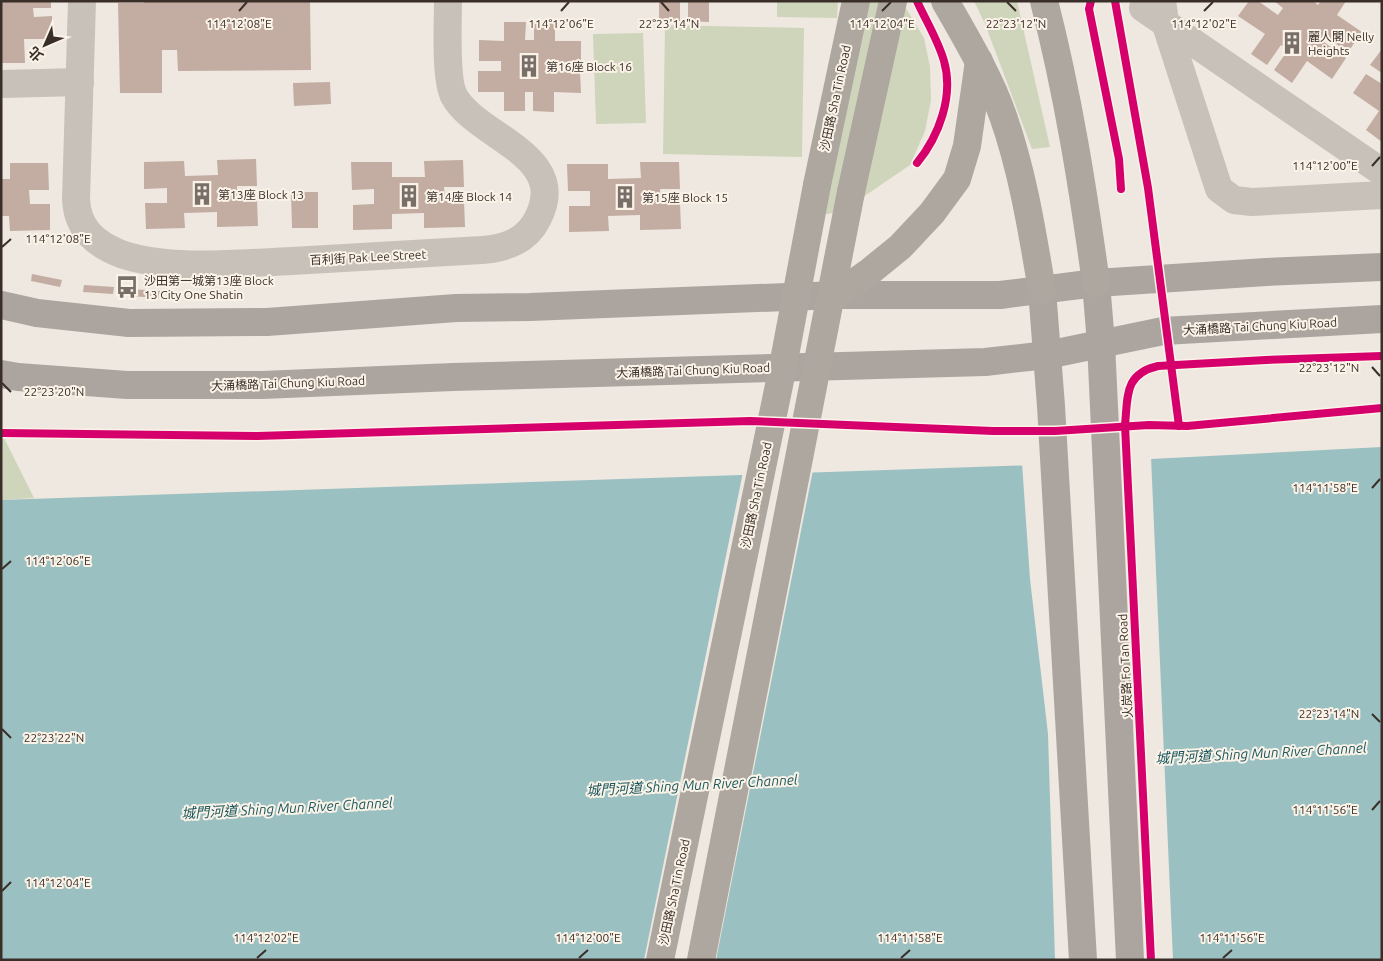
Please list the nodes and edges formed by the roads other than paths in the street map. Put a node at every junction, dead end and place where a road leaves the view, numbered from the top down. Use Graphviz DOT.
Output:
graph roads {
  1 [pos="82,1"];
  2 [pos="448,1"];
  3 [pos="856,1"];
  4 [pos="893,1"];
  5 [pos="945,1"];
  6 [pos="1044,1"];
  7 [pos="1157,10"];
  8 [pos="979,61"];
  9 [pos="80,82"];
  10 [pos="1,84"];
  11 [pos="1382,172"];
  12 [pos="1382,195"];
  13 [pos="1382,267"];
  14 [pos="1096,283"];
  15 [pos="1042,290"];
  16 [pos="837,295"];
  17 [pos="1,305"];
  18 [pos="1382,319"];
  19 [pos="1101,343"];
  20 [pos="1047,355"];
  21 [pos="1,374"];
  22 [pos="660,960"];
  23 [pos="701,960"];
  24 [pos="1083,960"];
  25 [pos="1130,960"];
  1 -- 9 [label="street, 百利街 Pak Lee Street"];
  2 -- 9 [label="street, 百利街 Pak Lee Street"];
  3 -- 22 [label="highway, 沙田路 Sha Tin Road, bridge"];
  4 -- 23 [label="highway, bridge"];
  5 -- 8 [label="highway"];
  6 -- 14 [label="highway"];
  7 -- 11 [label="street"];
  7 -- 12 [label="street"];
  8 -- 15 [label="highway"];
  8 -- 16 [label="highway"];
  9 -- 10 [label="street"];
  13 -- 14 [label="main road"];
  14 -- 15 [label="main road"];
  14 -- 19 [label="main road, 火炭路 Fo Tan Road"];
  15 -- 16 [label="main road"];
  15 -- 20 [label="main road"];
  16 -- 17 [label="main road"];
  18 -- 19 [label="main road, 大涌橋路 Tai Chung Kiu Road"];
  19 -- 20 [label="main road, 大涌橋路 Tai Chung Kiu Road"];
  19 -- 25 [label="main road, 火炭路 Fo Tan Road"];
  20 -- 21 [label="main road, 大涌橋路 Tai Chung Kiu Road"];
  20 -- 24 [label="main road"];
}
